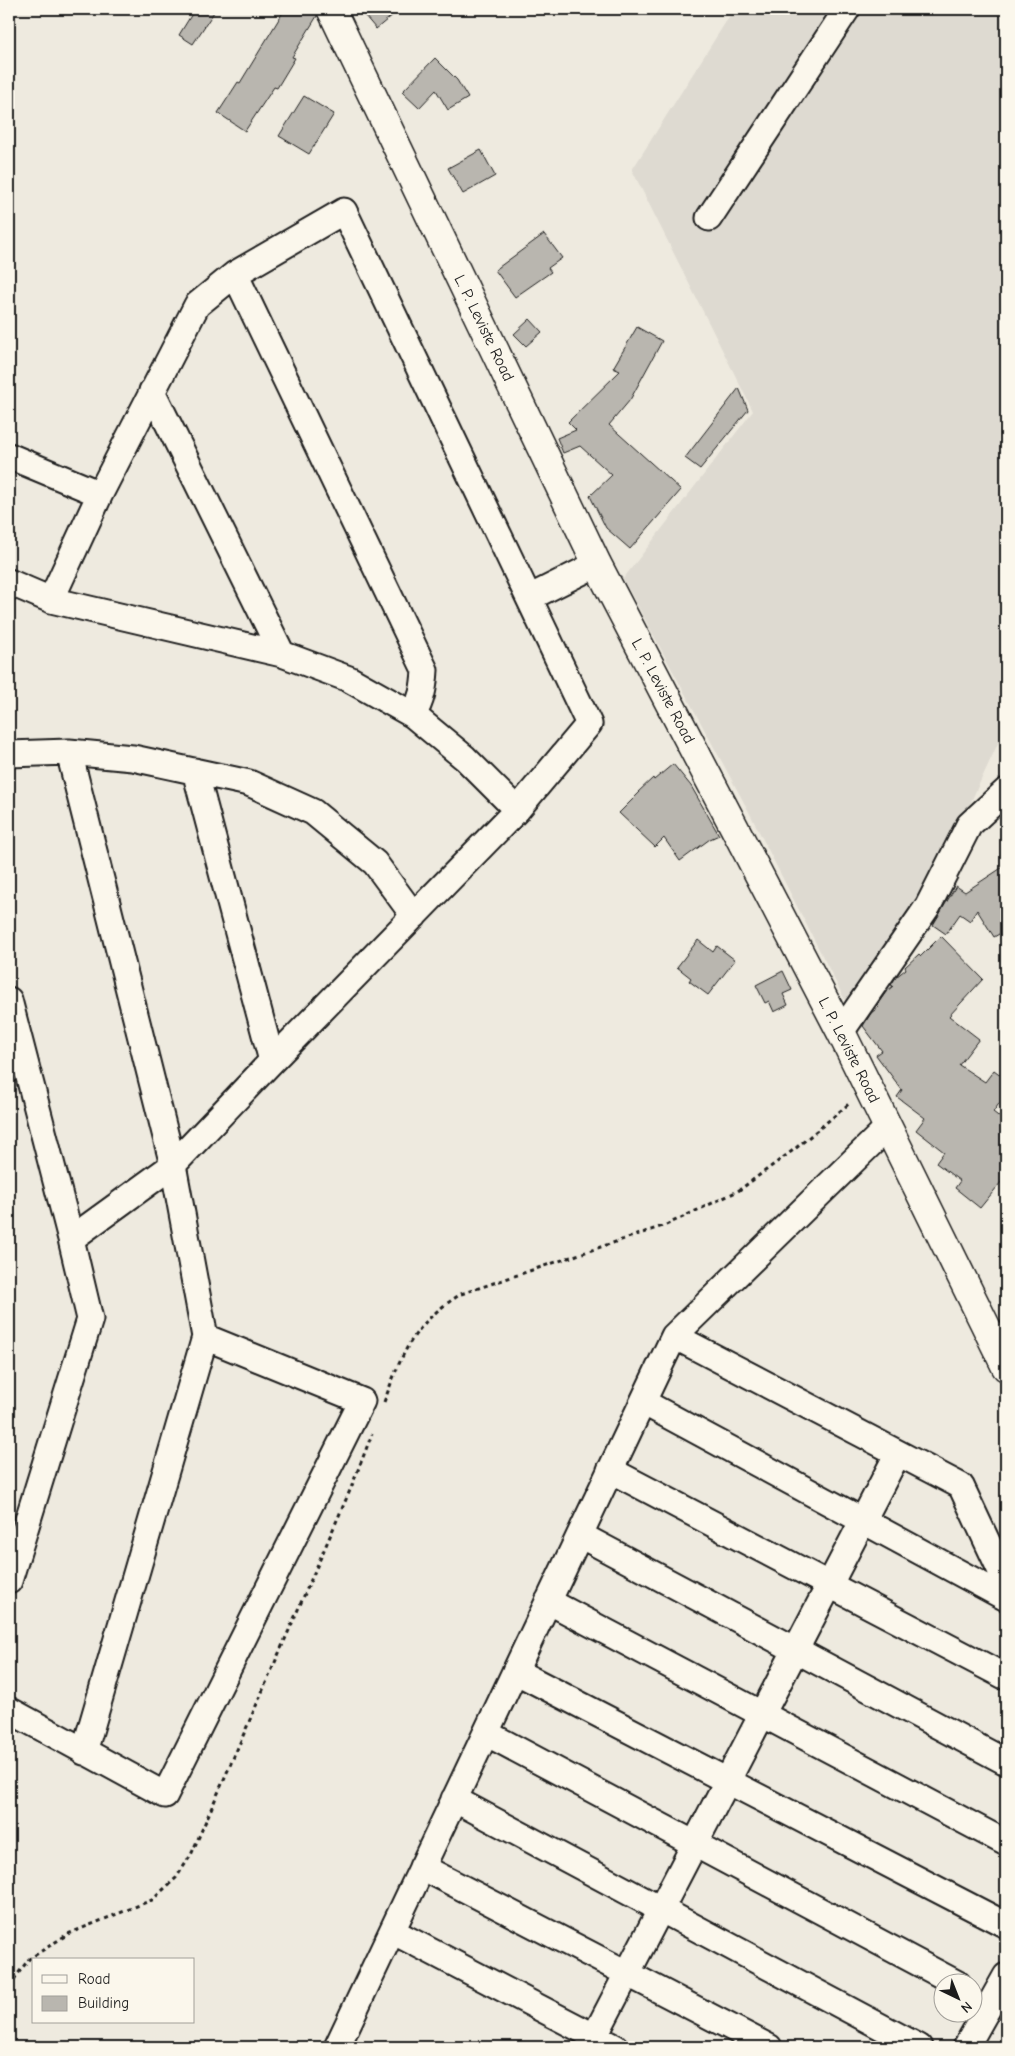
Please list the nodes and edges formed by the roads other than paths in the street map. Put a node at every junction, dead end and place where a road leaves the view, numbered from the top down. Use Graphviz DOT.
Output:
graph roads {
  1 [pos="331,9"];
  2 [pos="847,9"];
  3 [pos="709,218"];
  4 [pos="234,274"];
  5 [pos="152,392"];
  6 [pos="9,456"];
  7 [pos="100,494"];
  8 [pos="597,564"];
  9 [pos="9,582"];
  10 [pos="529,598"];
  11 [pos="51,600"];
  12 [pos="282,654"];
  13 [pos="413,715"];
  14 [pos="69,752"];
  15 [pos="9,754"];
  16 [pos="195,771"];
  17 [pos="1006,791"];
  18 [pos="517,810"];
  19 [pos="414,916"];
  20 [pos="9,1000"];
  21 [pos="841,1032"];
  22 [pos="272,1061"];
  23 [pos="888,1127"];
  24 [pos="173,1165"];
  25 [pos="71,1239"];
  26 [pos="205,1336"];
  27 [pos="674,1336"];
  28 [pos="1006,1367"];
  29 [pos="642,1402"];
  30 [pos="898,1453"];
  31 [pos="610,1470"];
  32 [pos="862,1521"];
  33 [pos="580,1534"];
  34 [pos="9,1581"];
  35 [pos="1006,1582"];
  36 [pos="829,1585"];
  37 [pos="1006,1598"];
  38 [pos="548,1601"];
  39 [pos="795,1649"];
  40 [pos="515,1671"];
  41 [pos="1006,1677"];
  42 [pos="9,1710"];
  43 [pos="762,1714"];
  44 [pos="486,1733"];
  45 [pos="84,1752"];
  46 [pos="1006,1762"];
  47 [pos="727,1781"];
  48 [pos="454,1799"];
  49 [pos="1006,1843"];
  50 [pos="694,1844"];
  51 [pos="422,1867"];
  52 [pos="660,1909"];
  53 [pos="1006,1925"];
  54 [pos="392,1931"];
  55 [pos="627,1973"];
  56 [pos="939,1974"];
  57 [pos="1006,1976"];
  58 [pos="982,1996"];
  59 [pos="973,2024"];
  60 [pos="599,2043"];
  61 [pos="337,2047"];
  62 [pos="770,2047"];
  63 [pos="919,2047"];
  64 [pos="966,2047"];
  1 -- 8 [label="main road, L. P. Leviste Road"];
  2 -- 3 [label="street"];
  4 -- 5 [label="street"];
  4 -- 10 [label="street"];
  4 -- 13 [label="street"];
  5 -- 7 [label="street"];
  5 -- 12 [label="street"];
  6 -- 7 [label="street"];
  7 -- 11 [label="street"];
  8 -- 10 [label="street"];
  8 -- 21 [label="main road, L. P. Leviste Road"];
  9 -- 11 [label="street"];
  10 -- 18 [label="street"];
  11 -- 12 [label="street"];
  12 -- 13 [label="street"];
  13 -- 18 [label="street"];
  14 -- 15 [label="street"];
  14 -- 16 [label="street"];
  14 -- 24 [label="street"];
  16 -- 19 [label="street"];
  16 -- 22 [label="street"];
  17 -- 21 [label="street"];
  18 -- 19 [label="street"];
  19 -- 22 [label="street"];
  20 -- 25 [label="street"];
  21 -- 23 [label="main road, L. P. Leviste Road"];
  22 -- 24 [label="street"];
  23 -- 27 [label="street"];
  23 -- 28 [label="main road, L. P. Leviste Road"];
  24 -- 25 [label="street"];
  24 -- 26 [label="street"];
  25 -- 34 [label="street"];
  26 -- 45 [label="street"];
  26 -- 45 [label="street"];
  27 -- 29 [label="street"];
  27 -- 30 [label="street"];
  29 -- 31 [label="street"];
  29 -- 32 [label="street"];
  30 -- 32 [label="street"];
  30 -- 35 [label="street"];
  31 -- 33 [label="street"];
  31 -- 36 [label="street"];
  32 -- 36 [label="street"];
  32 -- 37 [label="street"];
  33 -- 38 [label="street"];
  33 -- 39 [label="street"];
  36 -- 39 [label="street"];
  36 -- 41 [label="street"];
  38 -- 40 [label="street"];
  38 -- 43 [label="street"];
  39 -- 43 [label="street"];
  39 -- 46 [label="street"];
  40 -- 44 [label="street"];
  40 -- 47 [label="street"];
  42 -- 45 [label="street"];
  43 -- 47 [label="street"];
  43 -- 49 [label="street"];
  44 -- 48 [label="street"];
  44 -- 50 [label="street"];
  47 -- 50 [label="street"];
  47 -- 53 [label="street"];
  48 -- 51 [label="street"];
  48 -- 52 [label="street"];
  50 -- 52 [label="street"];
  50 -- 56 [label="street"];
  51 -- 54 [label="street"];
  51 -- 55 [label="street"];
  52 -- 55 [label="street"];
  52 -- 63 [label="street"];
  54 -- 60 [label="street"];
  54 -- 61 [label="street"];
  55 -- 60 [label="street"];
  55 -- 62 [label="street"];
  57 -- 58 [label="street"];
  59 -- 64 [label="street"];
}
